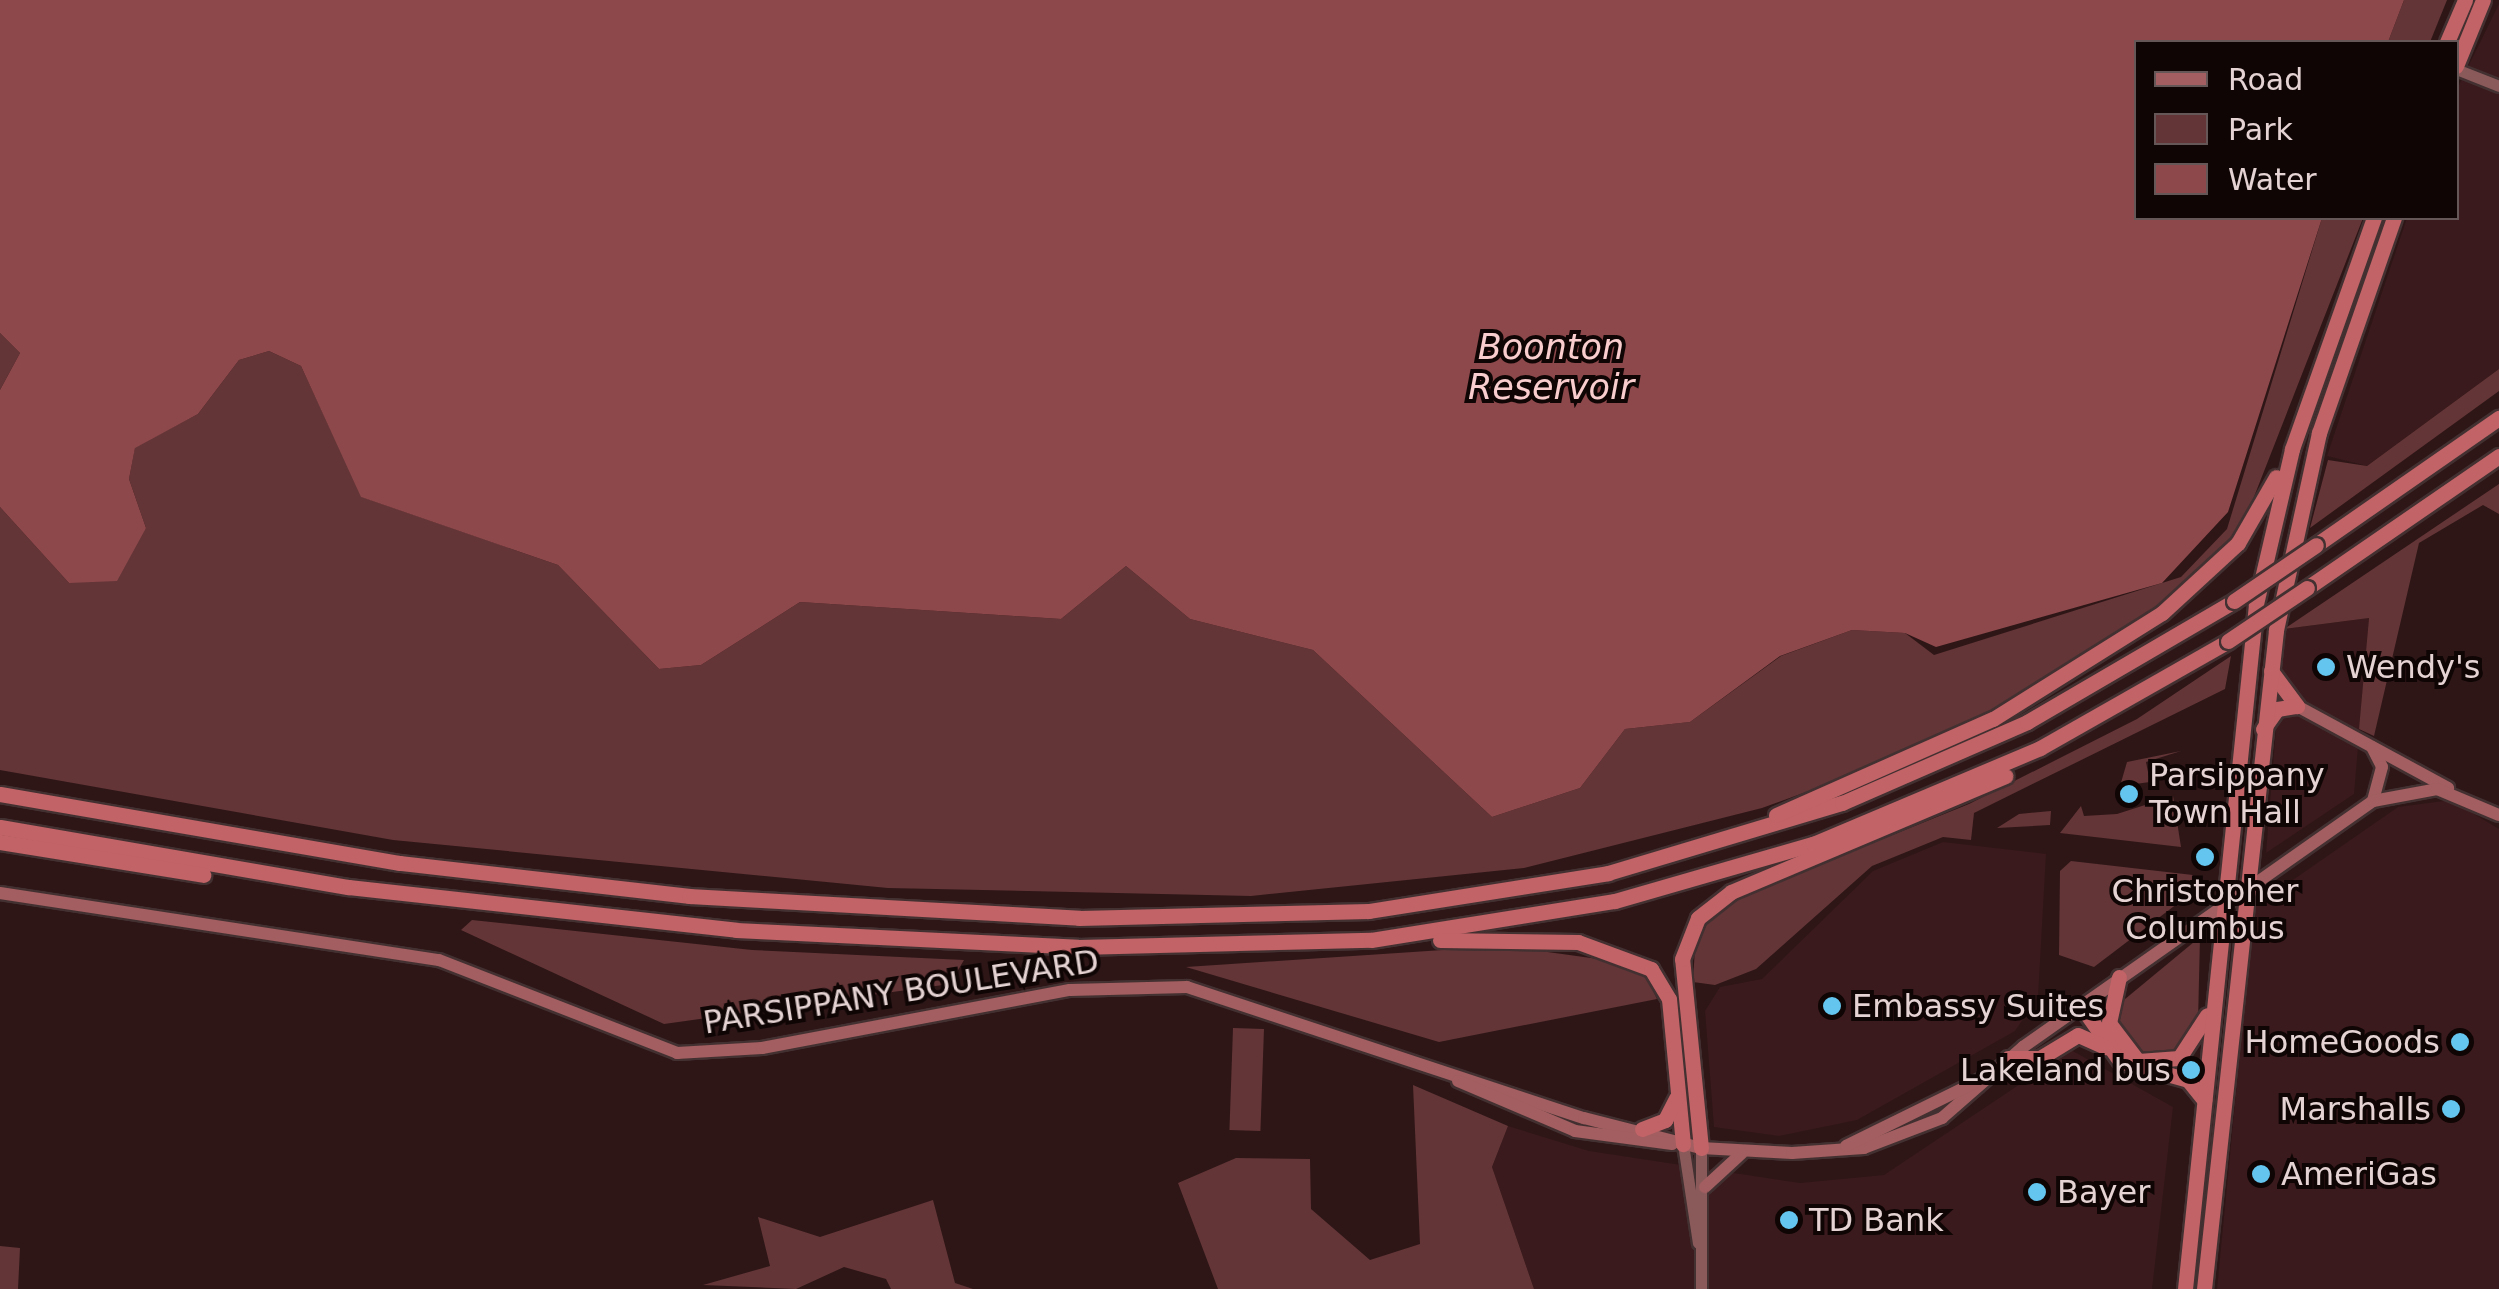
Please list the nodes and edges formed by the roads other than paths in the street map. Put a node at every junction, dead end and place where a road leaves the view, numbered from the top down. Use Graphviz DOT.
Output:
graph roads {
  1 [pos="2465,0"];
  2 [pos="2483,0"];
  3 [pos="2494,0"];
  4 [pos="2471,29"];
  5 [pos="2448,40"];
  6 [pos="2459,59"];
  7 [pos="2459,68"];
  8 [pos="2499,86"];
  9 [pos="2373,220"];
  10 [pos="2393,220"];
  11 [pos="2305,409"];
  12 [pos="2499,418"];
  13 [pos="2499,456"];
  14 [pos="2228,640"];
  15 [pos="2270,662"];
  16 [pos="2297,706"];
  17 [pos="2260,735"];
  18 [pos="2372,747"];
  19 [pos="2456,793"];
  20 [pos="0,794"];
  21 [pos="2372,801"];
  22 [pos="2499,815"];
  23 [pos="0,827"];
  24 [pos="0,842"];
  25 [pos="1569,882"];
  26 [pos="2250,882"];
  27 [pos="0,893"];
  28 [pos="396,894"];
  29 [pos="2223,901"];
  30 [pos="1331,943"];
  31 [pos="2119,978"];
  32 [pos="2216,982"];
  33 [pos="2081,1006"];
  34 [pos="2008,1058"];
  35 [pos="2118,1058"];
  36 [pos="1458,1081"];
  37 [pos="1678,1089"];
  38 [pos="2205,1101"];
  39 [pos="1642,1129"];
  40 [pos="1682,1144"];
  41 [pos="1702,1148"];
  42 [pos="1742,1153"];
  43 [pos="1705,1187"];
  44 [pos="1702,1266"];
  45 [pos="1702,1289"];
  46 [pos="2185,1289"];
  47 [pos="2204,1289"];
  1 -- 5 [label="highway"];
  2 -- 4 [label="highway"];
  3 -- 4 [label="highway"];
  4 -- 6 [label="highway"];
  7 -- 8 [label="street"];
  9 -- 11 [label="highway"];
  10 -- 15 [label="highway"];
  11 -- 25 [label="highway"];
  11 -- 29 [label="highway"];
  12 -- 25 [label="highway, bridge"];
  13 -- 14 [label="highway, bridge"];
  14 -- 30 [label="highway"];
  14 -- 41 [label="highway"];
  15 -- 16 [label="highway"];
  15 -- 17 [label="highway"];
  16 -- 17 [label="highway"];
  16 -- 18 [label="main road"];
  17 -- 26 [label="highway"];
  18 -- 19 [label="main road"];
  18 -- 21 [label="main road"];
  19 -- 21 [label="main road, PARSIPPANY BOULEVARD"];
  19 -- 22 [label="main road, PARSIPPANY BOULEVARD"];
  20 -- 25 [label="highway"];
  21 -- 26 [label="main road, PARSIPPANY BOULEVARD"];
  23 -- 28 [label="highway"];
  24 -- 28 [label="highway"];
  26 -- 29 [label="main road, PARSIPPANY BOULEVARD"];
  26 -- 47 [label="highway"];
  27 -- 36 [label="main road, PARSIPPANY BOULEVARD"];
  28 -- 30 [label="highway"];
  29 -- 31 [label="main road, PARSIPPANY BOULEVARD"];
  29 -- 32 [label="highway"];
  30 -- 37 [label="highway"];
  31 -- 32 [label="highway"];
  31 -- 33 [label="main road, PARSIPPANY BOULEVARD"];
  32 -- 38 [label="highway"];
  33 -- 34 [label="main road, PARSIPPANY BOULEVARD"];
  33 -- 35 [label="highway"];
  34 -- 35 [label="highway"];
  34 -- 42 [label="main road, PARSIPPANY BOULEVARD"];
  35 -- 38 [label="highway"];
  36 -- 39 [label="main road, PARSIPPANY BOULEVARD"];
  36 -- 40 [label="main road, PARSIPPANY BOULEVARD"];
  37 -- 39 [label="highway"];
  37 -- 40 [label="highway"];
  38 -- 46 [label="highway"];
  39 -- 40 [label="main road, PARSIPPANY BOULEVARD"];
  40 -- 41 [label="main road, PARSIPPANY BOULEVARD"];
  40 -- 44 [label="street"];
  41 -- 42 [label="main road, PARSIPPANY BOULEVARD"];
  41 -- 43 [label="street"];
  42 -- 43 [label="main road"];
  43 -- 44 [label="street"];
  44 -- 45 [label="street"];
}
